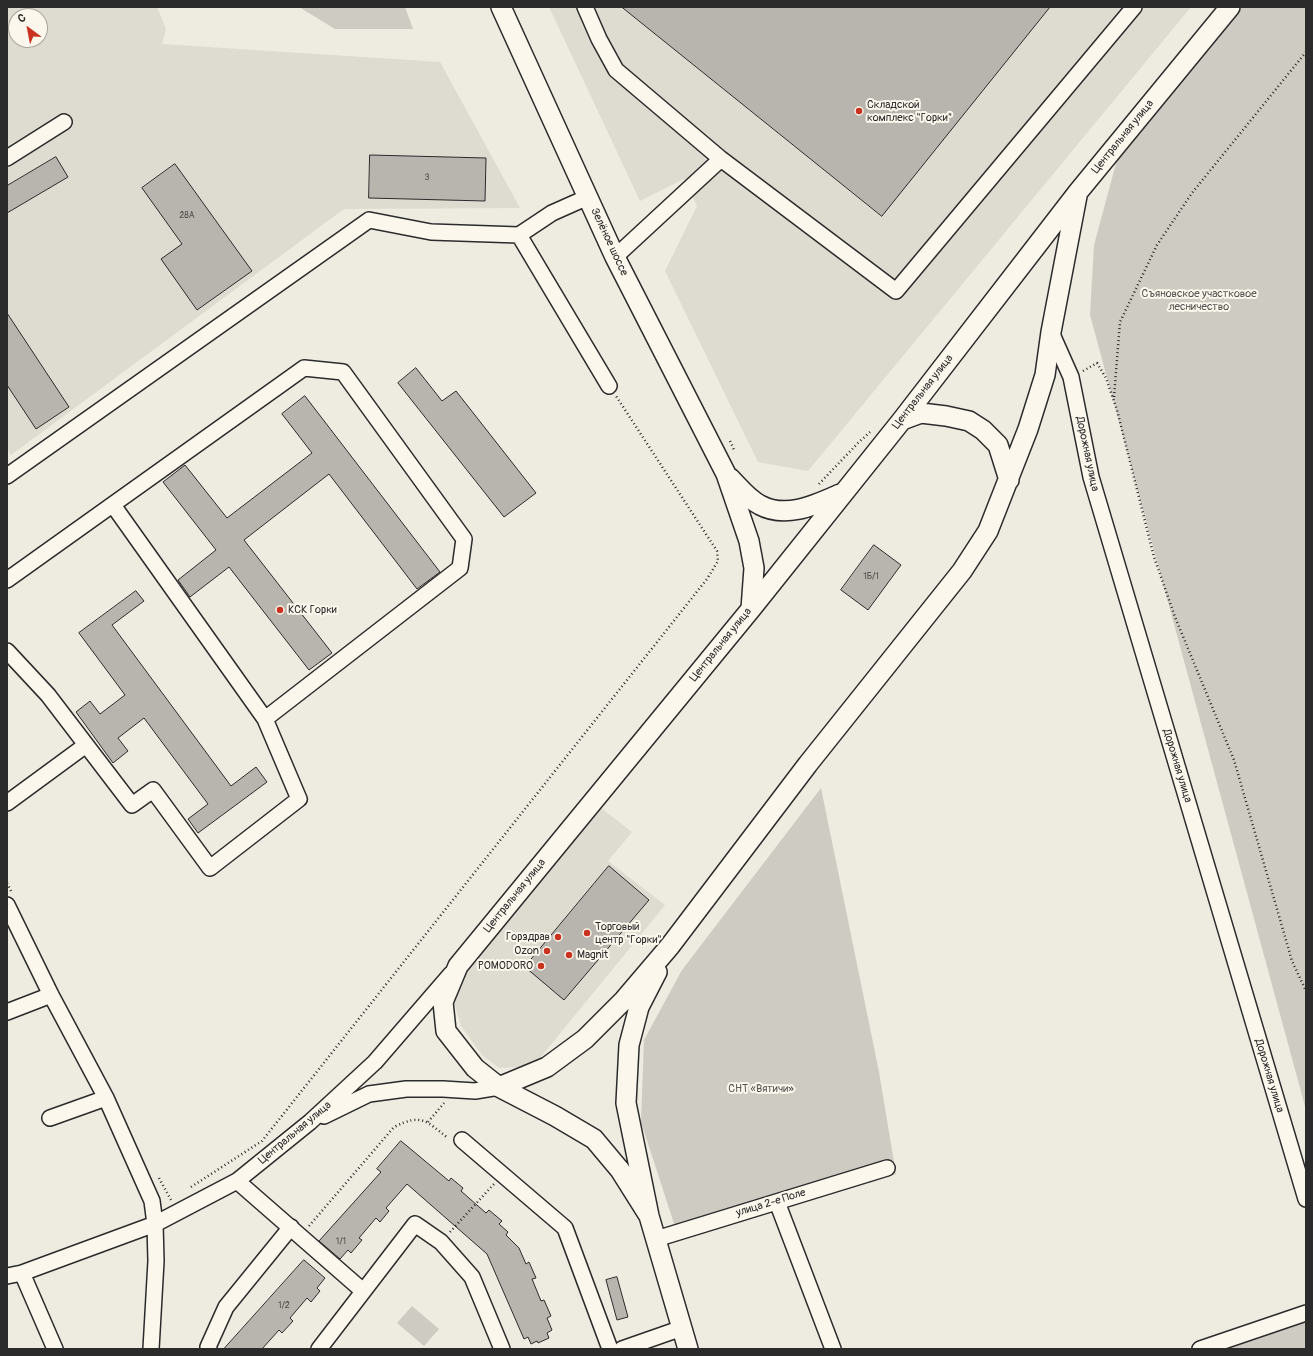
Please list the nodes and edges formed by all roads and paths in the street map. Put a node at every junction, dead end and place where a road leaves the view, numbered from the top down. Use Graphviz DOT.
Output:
graph roads {
  1 [pos="501,7"];
  2 [pos="584,7"];
  3 [pos="1134,7"];
  4 [pos="1230,7"];
  5 [pos="1306,52"];
  6 [pos="64,122"];
  7 [pos="7,158"];
  8 [pos="721,159"];
  9 [pos="1078,192"];
  10 [pos="588,196"];
  11 [pos="519,234"];
  12 [pos="615,257"];
  13 [pos="1051,332"];
  14 [pos="1071,377"];
  15 [pos="609,386"];
  16 [pos="1113,399"];
  17 [pos="902,420"];
  18 [pos="874,429"];
  19 [pos="730,441"];
  20 [pos="736,455"];
  21 [pos="726,474"];
  22 [pos="7,476"];
  23 [pos="1009,480"];
  24 [pos="815,488"];
  25 [pos="843,492"];
  26 [pos="112,505"];
  27 [pos="7,580"];
  28 [pos="751,609"];
  29 [pos="7,651"];
  30 [pos="265,719"];
  31 [pos="86,745"];
  32 [pos="7,803"];
  33 [pos="7,905"];
  34 [pos="670,946"];
  35 [pos="458,966"];
  36 [pos="1306,991"];
  37 [pos="52,995"];
  38 [pos="7,1012"];
  39 [pos="499,1087"];
  40 [pos="106,1098"];
  41 [pos="50,1118"];
  42 [pos="310,1122"];
  43 [pos="462,1140"];
  44 [pos="887,1168"];
  45 [pos="502,1174"];
  46 [pos="237,1181"];
  47 [pos="190,1188"];
  48 [pos="177,1196"];
  49 [pos="1306,1199"];
  50 [pos="777,1202"];
  51 [pos="178,1212"];
  52 [pos="649,1216"];
  53 [pos="155,1224"];
  54 [pos="296,1232"];
  55 [pos="656,1239"];
  56 [pos="441,1242"];
  57 [pos="22,1273"];
  58 [pos="7,1276"];
  59 [pos="363,1291"];
  60 [pos="1306,1314"];
  61 [pos="682,1328"];
  62 [pos="56,1349"];
  63 [pos="151,1349"];
  64 [pos="209,1349"];
  65 [pos="319,1349"];
  66 [pos="502,1349"];
  67 [pos="610,1349"];
  68 [pos="622,1349"];
  69 [pos="688,1349"];
  70 [pos="834,1349"];
  71 [pos="1200,1349"];
  1 -- 10 [label="main road, Зелёное шоссе"];
  2 -- 8 [label="street"];
  3 -- 8 [label="street"];
  4 -- 9 [label="main road, Центральная улица"];
  5 -- 16 [label="path"];
  6 -- 7 [label="street"];
  8 -- 12 [label="street"];
  9 -- 13 [label="main road"];
  9 -- 17 [label="main road, Центральная улица"];
  10 -- 11 [label="street"];
  10 -- 12 [label="main road, Зелёное шоссе"];
  11 -- 15 [label="street"];
  11 -- 22 [label="street"];
  12 -- 21 [label="main road, Зелёное шоссе"];
  13 -- 14 [label="street, Дорожная улица"];
  13 -- 23 [label="main road"];
  14 -- 16 [label="path"];
  14 -- 49 [label="street, Дорожная улица"];
  15 -- 47 [label="path"];
  16 -- 36 [label="path"];
  17 -- 23 [label="main road"];
  17 -- 25 [label="main road, Центральная улица"];
  18 -- 24 [label="path"];
  19 -- 20 [label="path"];
  21 -- 25 [label="main road"];
  21 -- 28 [label="main road"];
  23 -- 34 [label="main road"];
  25 -- 28 [label="main road, Центральная улица"];
  26 -- 27 [label="street"];
  26 -- 30 [label="street"];
  26 -- 30 [label="street"];
  28 -- 35 [label="main road, Центральная улица"];
  29 -- 31 [label="street"];
  30 -- 31 [label="street"];
  31 -- 32 [label="street"];
  33 -- 37 [label="street"];
  34 -- 39 [label="main road"];
  34 -- 52 [label="main road"];
  35 -- 39 [label="main road"];
  35 -- 42 [label="street, Центральная улица"];
  37 -- 38 [label="street"];
  37 -- 40 [label="street"];
  39 -- 42 [label="street"];
  39 -- 52 [label="main road"];
  40 -- 41 [label="street"];
  40 -- 53 [label="street"];
  42 -- 46 [label="street, Центральная улица"];
  43 -- 45 [label="street"];
  43 -- 54 [label="path"];
  44 -- 50 [label="street, улица 2-е Поле"];
  45 -- 56 [label="path"];
  45 -- 67 [label="street"];
  46 -- 51 [label="street, Центральная улица"];
  46 -- 54 [label="street"];
  48 -- 51 [label="path"];
  50 -- 55 [label="street, улица 2-е Поле"];
  50 -- 70 [label="street"];
  51 -- 53 [label="street, Центральная улица"];
  52 -- 55 [label="main road"];
  53 -- 57 [label="street, Центральная улица"];
  53 -- 63 [label="street"];
  54 -- 59 [label="street"];
  54 -- 64 [label="street"];
  55 -- 61 [label="main road"];
  56 -- 59 [label="street"];
  56 -- 66 [label="street"];
  57 -- 58 [label="street, Центральная улица"];
  57 -- 62 [label="street"];
  59 -- 65 [label="street"];
  60 -- 71 [label="street"];
  61 -- 68 [label="street"];
  61 -- 69 [label="main road"];
}
